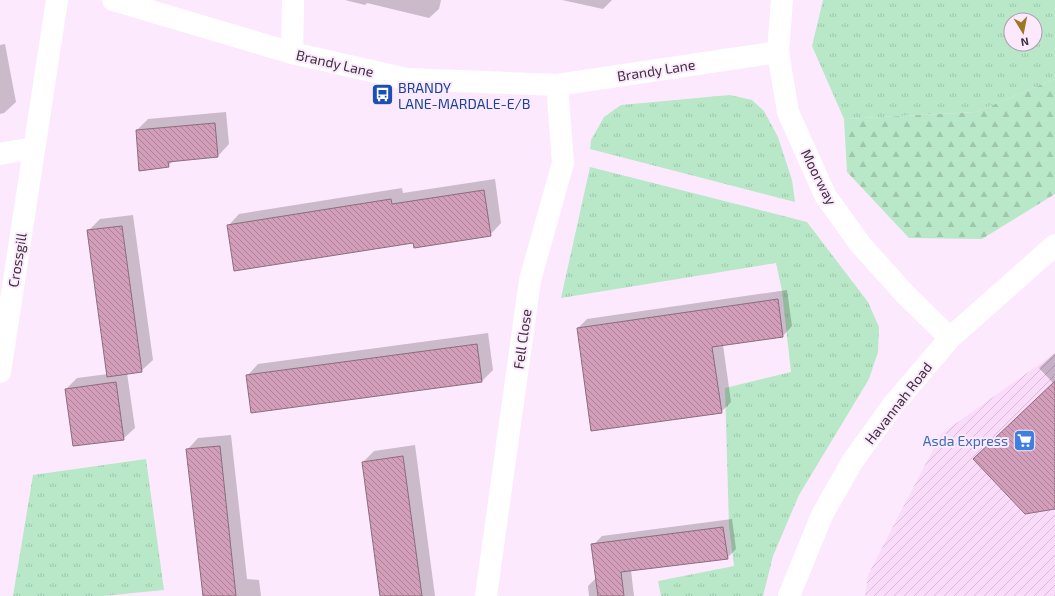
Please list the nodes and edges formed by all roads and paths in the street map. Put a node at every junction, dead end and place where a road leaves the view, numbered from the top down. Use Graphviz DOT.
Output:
graph roads {
  1 [pos="56,0"];
  2 [pos="113,0"];
  3 [pos="293,0"];
  4 [pos="782,0"];
  5 [pos="778,52"];
  6 [pos="292,53"];
  7 [pos="557,86"];
  8 [pos="34,148"];
  9 [pos="0,154"];
  10 [pos="1055,245"];
  11 [pos="950,338"];
  12 [pos="0,372"];
  13 [pos="486,596"];
  14 [pos="789,596"];
  1 -- 8 [label="street, Crossgill"];
  2 -- 6 [label="street, Brandy Lane"];
  3 -- 6 [label="street"];
  4 -- 5 [label="street, Moorway"];
  5 -- 7 [label="street, Brandy Lane"];
  5 -- 11 [label="street, Moorway"];
  6 -- 7 [label="street, Brandy Lane"];
  7 -- 13 [label="street, Fell Close"];
  8 -- 9 [label="street"];
  8 -- 12 [label="street, Crossgill"];
  10 -- 11 [label="street, Havannah Road"];
  11 -- 14 [label="street, Havannah Road"];
}
